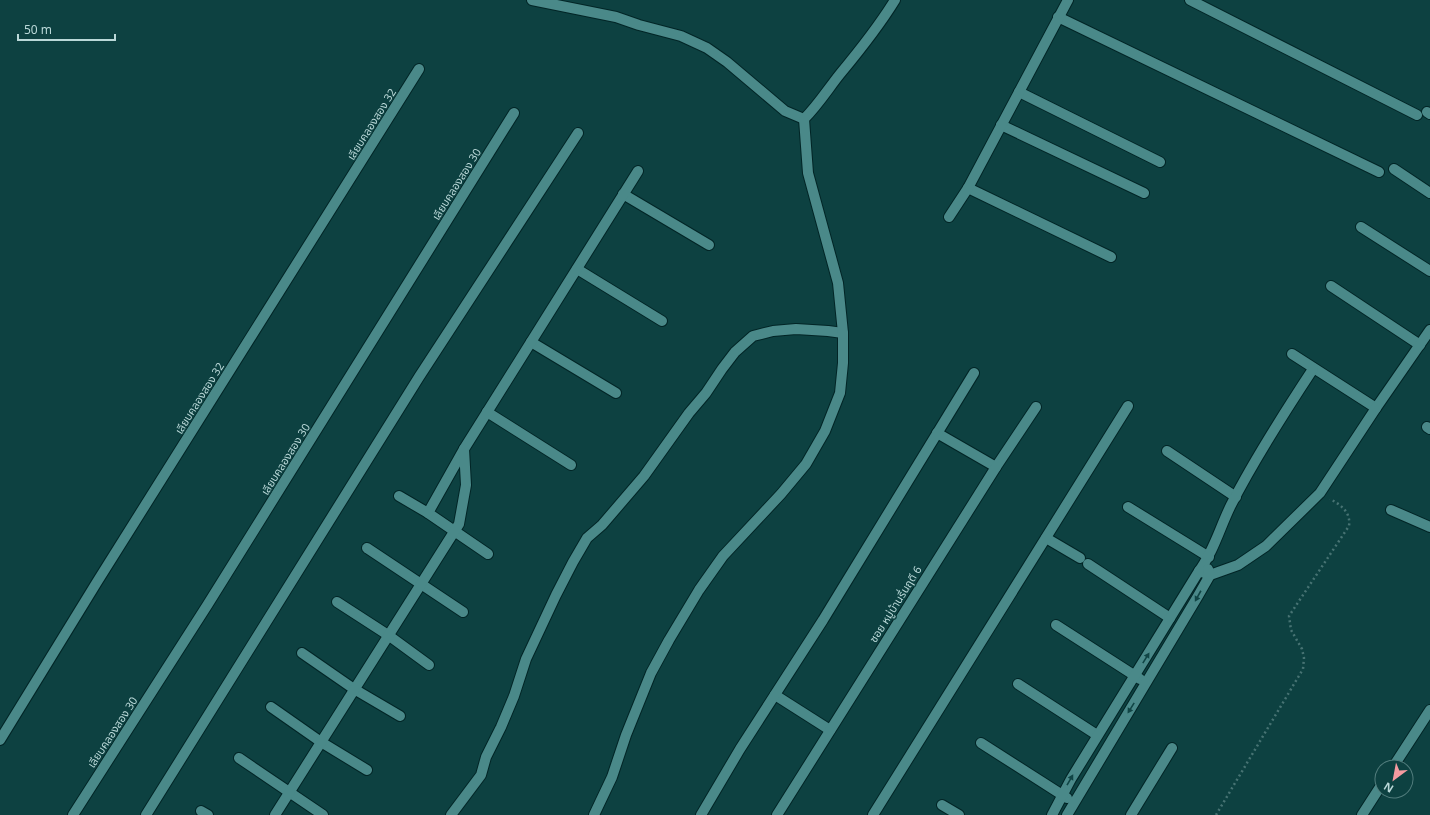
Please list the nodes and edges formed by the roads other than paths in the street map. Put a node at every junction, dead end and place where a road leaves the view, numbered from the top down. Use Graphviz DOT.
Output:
graph roads {
  1 [pos="532,0"];
  2 [pos="896,0"];
  3 [pos="1068,0"];
  4 [pos="1190,0"];
  5 [pos="1058,17"];
  6 [pos="419,69"];
  7 [pos="1019,92"];
  8 [pos="514,114"];
  9 [pos="1425,114"];
  10 [pos="804,119"];
  11 [pos="1001,125"];
  12 [pos="578,133"];
  13 [pos="1160,162"];
  14 [pos="1394,169"];
  15 [pos="638,171"];
  16 [pos="1379,172"];
  17 [pos="968,188"];
  18 [pos="1144,193"];
  19 [pos="1430,193"];
  20 [pos="623,194"];
  21 [pos="949,217"];
  22 [pos="1361,227"];
  23 [pos="709,245"];
  24 [pos="1111,257"];
  25 [pos="577,269"];
  26 [pos="1430,271"];
  27 [pos="1331,286"];
  28 [pos="662,321"];
  29 [pos="1430,330"];
  30 [pos="843,333"];
  31 [pos="531,342"];
  32 [pos="1420,345"];
  33 [pos="1292,354"];
  34 [pos="1313,369"];
  35 [pos="974,373"];
  36 [pos="616,394"];
  37 [pos="1128,406"];
  38 [pos="1036,407"];
  39 [pos="1376,408"];
  40 [pos="487,412"];
  41 [pos="937,433"];
  42 [pos="464,449"];
  43 [pos="1167,451"];
  44 [pos="571,465"];
  45 [pos="996,467"];
  46 [pos="399,496"];
  47 [pos="1236,496"];
  48 [pos="1128,507"];
  49 [pos="1391,510"];
  50 [pos="428,513"];
  51 [pos="1430,527"];
  52 [pos="454,532"];
  53 [pos="1046,538"];
  54 [pos="367,548"];
  55 [pos="488,554"];
  56 [pos="1208,559"];
  57 [pos="1199,571"];
  58 [pos="1210,575"];
  59 [pos="420,584"];
  60 [pos="337,602"];
  61 [pos="463,612"];
  62 [pos="1170,618"];
  63 [pos="1056,625"];
  64 [pos="388,635"];
  65 [pos="302,653"];
  66 [pos="429,665"];
  67 [pos="1135,676"];
  68 [pos="1147,683"];
  69 [pos="1018,684"];
  70 [pos="354,689"];
  71 [pos="774,695"];
  72 [pos="271,707"];
  73 [pos="1430,710"];
  74 [pos="400,716"];
  75 [pos="830,730"];
  76 [pos="1097,735"];
  77 [pos="0,740"];
  78 [pos="320,742"];
  79 [pos="981,743"];
  80 [pos="1172,748"];
  81 [pos="239,758"];
  82 [pos="1398,759"];
  83 [pos="367,770"];
  84 [pos="289,793"];
  85 [pos="1062,795"];
  86 [pos="1374,796"];
  87 [pos="1074,802"];
  88 [pos="942,805"];
  89 [pos="73,815"];
  90 [pos="146,815"];
  91 [pos="275,815"];
  92 [pos="323,815"];
  93 [pos="451,815"];
  94 [pos="594,815"];
  95 [pos="701,815"];
  96 [pos="777,815"];
  97 [pos="872,815"];
  98 [pos="958,815"];
  99 [pos="1052,815"];
  100 [pos="1067,815"];
  101 [pos="1130,815"];
  102 [pos="1362,815"];
  1 -- 10 [label="street"];
  2 -- 10 [label="street"];
  3 -- 5 [label="street"];
  4 -- 9 [label="street"];
  5 -- 7 [label="street"];
  5 -- 16 [label="street"];
  6 -- 77 [label="street, เลียบคลองสอง 32"];
  7 -- 11 [label="street"];
  7 -- 13 [label="street"];
  8 -- 89 [label="street, เลียบคลองสอง 30"];
  10 -- 30 [label="street"];
  11 -- 17 [label="street"];
  11 -- 18 [label="street"];
  12 -- 90 [label="street"];
  14 -- 19 [label="street"];
  15 -- 20 [label="street"];
  17 -- 21 [label="street"];
  17 -- 24 [label="street"];
  20 -- 23 [label="street"];
  20 -- 25 [label="street"];
  22 -- 26 [label="street"];
  25 -- 28 [label="street"];
  25 -- 31 [label="street"];
  27 -- 32 [label="street"];
  29 -- 32 [label="street"];
  30 -- 93 [label="street"];
  30 -- 94 [label="street"];
  31 -- 36 [label="street"];
  31 -- 40 [label="street"];
  32 -- 39 [label="street"];
  33 -- 34 [label="street"];
  34 -- 39 [label="street"];
  34 -- 47 [label="street"];
  35 -- 41 [label="street"];
  37 -- 53 [label="street"];
  38 -- 45 [label="street, ซอย หมู่บ้านรื่นฤดี 6"];
  39 -- 58 [label="street"];
  40 -- 42 [label="street"];
  40 -- 44 [label="street"];
  41 -- 45 [label="street"];
  41 -- 71 [label="street"];
  42 -- 50 [label="street"];
  42 -- 52 [label="street"];
  43 -- 47 [label="street"];
  45 -- 75 [label="street, ซอย หมู่บ้านรื่นฤดี 6"];
  46 -- 50 [label="street"];
  47 -- 56 [label="street"];
  48 -- 56 [label="street"];
  49 -- 51 [label="street"];
  50 -- 52 [label="street"];
  52 -- 55 [label="street"];
  52 -- 59 [label="street"];
  53 -- 62 [label="street"];
  53 -- 97 [label="street"];
  54 -- 59 [label="street"];
  56 -- 57 [label="street"];
  56 -- 58 [label="street"];
  57 -- 58 [label="street"];
  57 -- 62 [label="street"];
  58 -- 68 [label="street, one-way"];
  59 -- 61 [label="street"];
  59 -- 64 [label="street"];
  60 -- 64 [label="street"];
  67 -- 62 [label="street, one-way"];
  63 -- 67 [label="street"];
  64 -- 66 [label="street"];
  64 -- 70 [label="street"];
  65 -- 70 [label="street"];
  67 -- 68 [label="street"];
  67 -- 76 [label="street"];
  68 -- 87 [label="street, one-way"];
  69 -- 76 [label="street"];
  70 -- 74 [label="street"];
  70 -- 78 [label="street"];
  71 -- 75 [label="street"];
  71 -- 95 [label="street"];
  72 -- 78 [label="street"];
  73 -- 82 [label="street"];
  75 -- 96 [label="street, ซอย หมู่บ้านรื่นฤดี 6"];
  85 -- 76 [label="street, one-way"];
  78 -- 83 [label="street"];
  78 -- 84 [label="street"];
  79 -- 85 [label="street"];
  80 -- 101 [label="street"];
  81 -- 84 [label="street"];
  84 -- 91 [label="street"];
  84 -- 92 [label="street"];
  85 -- 87 [label="street"];
  85 -- 99 [label="street"];
  86 -- 102 [label="street"];
  87 -- 100 [label="street"];
  88 -- 98 [label="street"];
}
